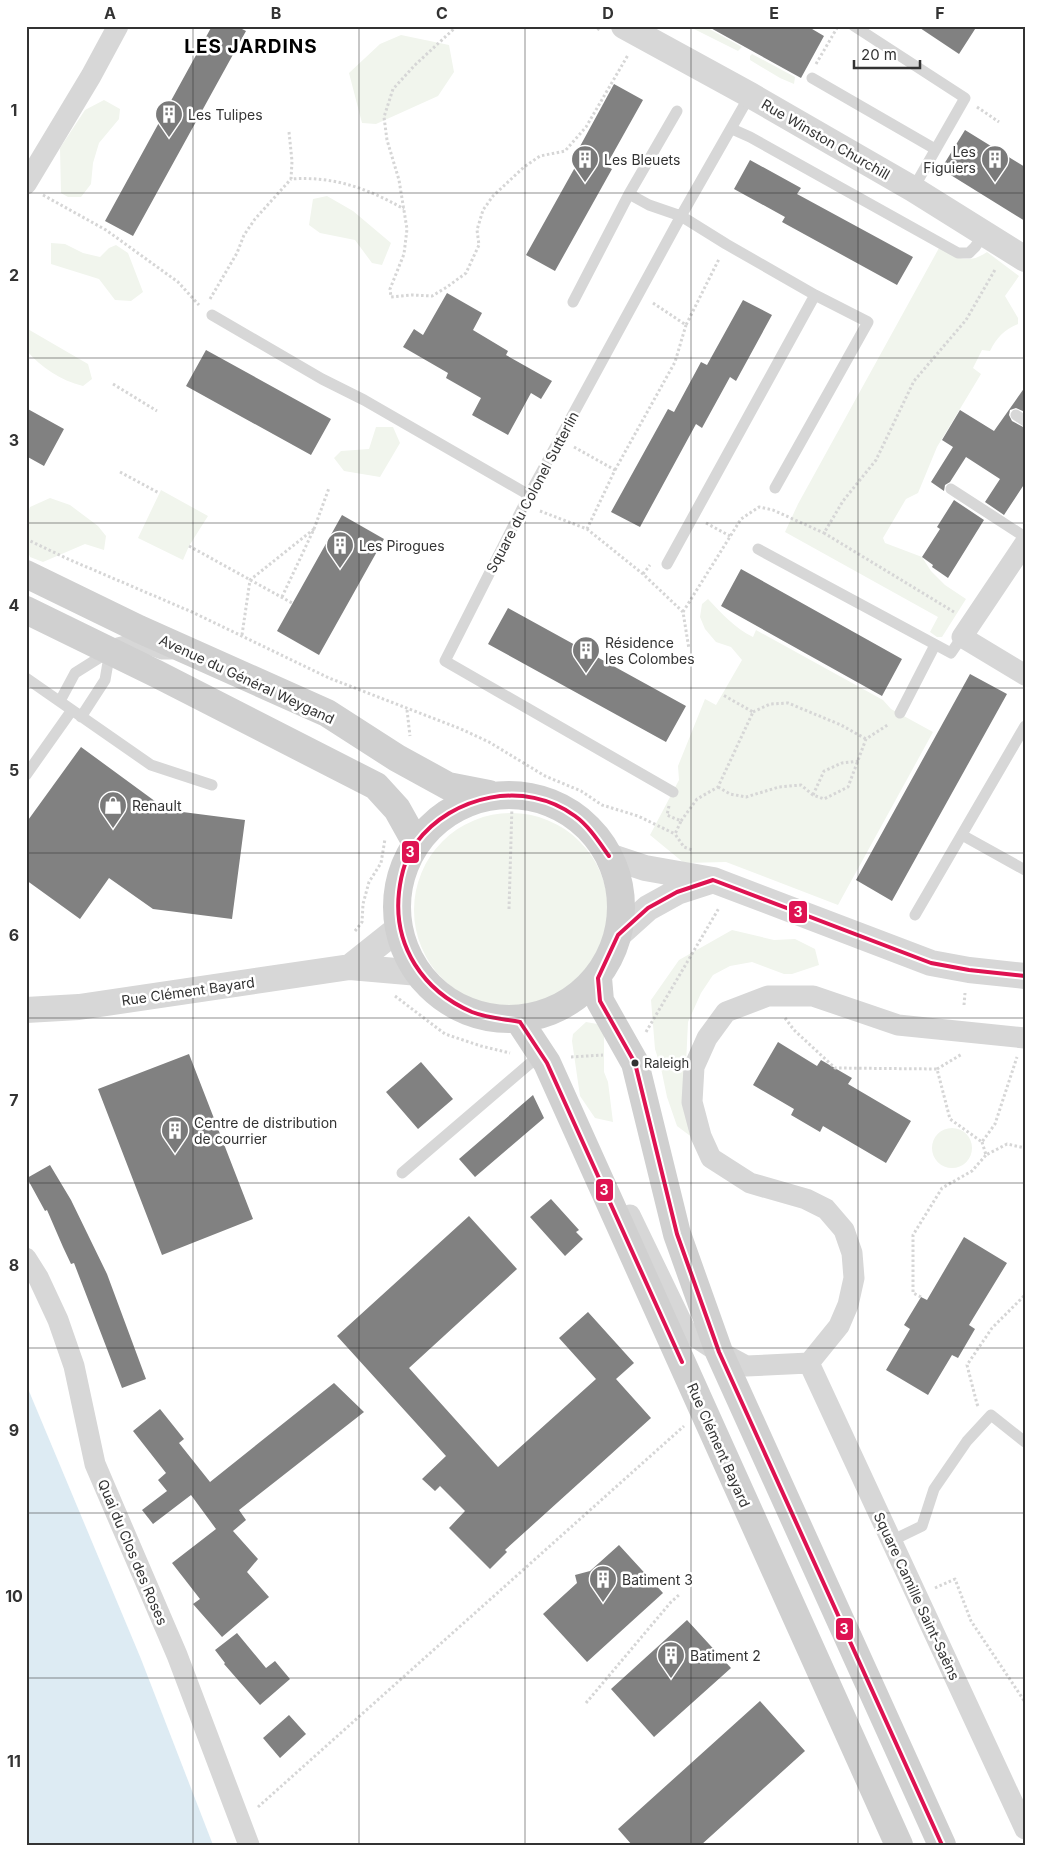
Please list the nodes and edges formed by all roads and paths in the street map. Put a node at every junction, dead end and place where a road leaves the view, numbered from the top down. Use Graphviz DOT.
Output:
graph roads {
  1 [pos="118,26"];
  2 [pos="457,26"];
  3 [pos="854,26"];
  4 [pos="628,37"];
  5 [pos="812,78"];
  6 [pos="750,95"];
  7 [pos="965,98"];
  8 [pos="677,111"];
  9 [pos="999,122"];
  10 [pos="732,129"];
  11 [pos="289,132"];
  12 [pos="935,149"];
  13 [pos="291,180"];
  14 [pos="34,189"];
  15 [pos="913,189"];
  16 [pos="629,194"];
  17 [pos="404,209"];
  18 [pos="681,216"];
  19 [pos="984,234"];
  20 [pos="726,244"];
  21 [pos="1016,253"];
  22 [pos="640,295"];
  23 [pos="815,295"];
  24 [pos="573,302"];
  25 [pos="208,312"];
  26 [pos="686,325"];
  27 [pos="113,384"];
  28 [pos="157,411"];
  29 [pos="560,439"];
  30 [pos="615,470"];
  31 [pos="120,472"];
  32 [pos="330,488"];
  33 [pos="775,488"];
  34 [pos="952,489"];
  35 [pos="159,493"];
  36 [pos="529,495"];
  37 [pos="694,516"];
  38 [pos="314,529"];
  39 [pos="587,529"];
  40 [pos="730,536"];
  41 [pos="1025,537"];
  42 [pos="26,539"];
  43 [pos="1025,543"];
  44 [pos="189,546"];
  45 [pos="758,549"];
  46 [pos="667,564"];
  47 [pos="26,574"];
  48 [pos="250,580"];
  49 [pos="282,598"];
  50 [pos="292,604"];
  51 [pos="26,610"];
  52 [pos="967,630"];
  53 [pos="242,636"];
  54 [pos="935,645"];
  55 [pos="689,648"];
  56 [pos="110,650"];
  57 [pos="200,656"];
  58 [pos="1025,675"];
  59 [pos="26,678"];
  60 [pos="723,695"];
  61 [pos="60,701"];
  62 [pos="407,710"];
  63 [pos="753,712"];
  64 [pos="900,713"];
  65 [pos="77,714"];
  66 [pos="1025,726"];
  67 [pos="410,737"];
  68 [pos="866,739"];
  69 [pos="859,761"];
  70 [pos="26,775"];
  71 [pos="212,785"];
  72 [pos="718,788"];
  73 [pos="673,792"];
  74 [pos="502,795"];
  75 [pos="813,795"];
  76 [pos="681,821"];
  77 [pos="385,831"];
  78 [pos="675,834"];
  79 [pos="962,835"];
  80 [pos="416,843"];
  81 [pos="692,851"];
  82 [pos="609,856"];
  83 [pos="1025,870"];
  84 [pos="718,890"];
  85 [pos="510,909"];
  86 [pos="914,916"];
  87 [pos="399,928"];
  88 [pos="618,935"];
  89 [pos="350,938"];
  90 [pos="350,967"];
  91 [pos="419,974"];
  92 [pos="1025,976"];
  93 [pos="598,978"];
  94 [pos="387,994"];
  95 [pos="768,996"];
  96 [pos="26,1010"];
  97 [pos="520,1022"];
  98 [pos="645,1034"];
  99 [pos="1022,1038"];
  100 [pos="962,1046"];
  101 [pos="612,1054"];
  102 [pos="570,1057"];
  103 [pos="535,1059"];
  104 [pos="937,1069"];
  105 [pos="982,1142"];
  106 [pos="1025,1148"];
  107 [pos="986,1155"];
  108 [pos="402,1173"];
  109 [pos="607,1196"];
  110 [pos="26,1258"];
  111 [pos="1025,1294"];
  112 [pos="921,1297"];
  113 [pos="720,1352"];
  114 [pos="809,1364"];
  115 [pos="703,1409"];
  116 [pos="990,1415"];
  117 [pos="1025,1442"];
  118 [pos="891,1541"];
  119 [pos="680,1594"];
  120 [pos="917,1596"];
  121 [pos="1025,1702"];
  122 [pos="586,1703"];
  123 [pos="241,1822"];
  124 [pos="1025,1829"];
  125 [pos="249,1845"];
  126 [pos="899,1845"];
  127 [pos="942,1845"];
  1 -- 14 [label="street"];
  2 -- 17 [label="path"];
  3 -- 7 [label="lane"];
  4 -- 6 [label="street, Rue Winston Churchill"];
  4 -- 17 [label="path"];
  5 -- 12 [label="lane"];
  6 -- 10 [label="lane, Square du Colonel Sutterlin"];
  6 -- 15 [label="street, Rue Winston Churchill"];
  7 -- 9 [label="path"];
  7 -- 12 [label="lane"];
  8 -- 16 [label="lane"];
  10 -- 18 [label="lane, Square du Colonel Sutterlin"];
  10 -- 19 [label="lane"];
  11 -- 13 [label="path"];
  12 -- 15 [label="lane"];
  13 -- 17 [label="path"];
  13 -- 25 [label="path"];
  14 -- 25 [label="path"];
  15 -- 19 [label="street, Rue Winston Churchill"];
  16 -- 18 [label="lane"];
  16 -- 24 [label="lane"];
  18 -- 20 [label="lane"];
  18 -- 22 [label="lane, Square du Colonel Sutterlin"];
  19 -- 21 [label="street, Rue Winston Churchill"];
  20 -- 23 [label="lane"];
  20 -- 26 [label="path"];
  21 -- 52 [label="path"];
  22 -- 26 [label="path"];
  22 -- 29 [label="lane, Square du Colonel Sutterlin"];
  23 -- 33 [label="lane"];
  23 -- 37 [label="lane"];
  25 -- 36 [label="lane"];
  26 -- 30 [label="path"];
  27 -- 28 [label="path"];
  29 -- 30 [label="path"];
  29 -- 36 [label="lane, Square du Colonel Sutterlin"];
  30 -- 39 [label="path"];
  31 -- 35 [label="path"];
  32 -- 38 [label="path"];
  34 -- 41 [label="lane"];
  36 -- 39 [label="path"];
  36 -- 73 [label="lane, Square du Colonel Sutterlin"];
  37 -- 40 [label="path"];
  37 -- 46 [label="lane"];
  38 -- 48 [label="path"];
  38 -- 49 [label="path"];
  39 -- 55 [label="path"];
  42 -- 53 [label="path"];
  43 -- 52 [label="street"];
  44 -- 48 [label="path"];
  45 -- 54 [label="lane"];
  47 -- 57 [label="main road, Avenue du Général Weygand"];
  48 -- 49 [label="path"];
  48 -- 53 [label="path"];
  49 -- 50 [label="path"];
  51 -- 56 [label="main road"];
  52 -- 54 [label="lane"];
  52 -- 58 [label="street"];
  53 -- 62 [label="path"];
  54 -- 64 [label="lane"];
  56 -- 57 [label="lane"];
  56 -- 61 [label="lane"];
  56 -- 65 [label="lane"];
  56 -- 80 [label="main road"];
  57 -- 74 [label="main road, Avenue du Général Weygand"];
  59 -- 61 [label="lane"];
  60 -- 63 [label="path"];
  61 -- 65 [label="lane"];
  62 -- 67 [label="path"];
  62 -- 78 [label="path"];
  63 -- 68 [label="path"];
  63 -- 72 [label="path"];
  64 -- 68 [label="path"];
  65 -- 70 [label="lane"];
  65 -- 71 [label="lane"];
  66 -- 79 [label="lane"];
  68 -- 69 [label="path"];
  69 -- 75 [label="path"];
  69 -- 75 [label="path"];
  72 -- 75 [label="path"];
  72 -- 76 [label="path"];
  73 -- 76 [label="path"];
  74 -- 80 [label="main road"];
  74 -- 82 [label="main road, Avenue du Général Weygand"];
  74 -- 85 [label="path"];
  76 -- 78 [label="path"];
  77 -- 89 [label="path"];
  78 -- 81 [label="path"];
  79 -- 83 [label="lane"];
  79 -- 86 [label="lane"];
  80 -- 87 [label="main road"];
  82 -- 84 [label="street"];
  82 -- 88 [label="main road, Avenue du Général Weygand"];
  84 -- 88 [label="street"];
  84 -- 92 [label="street"];
  84 -- 98 [label="path"];
  87 -- 90 [label="street"];
  87 -- 91 [label="main road"];
  88 -- 93 [label="main road"];
  90 -- 91 [label="street, Rue Clément Bayard"];
  90 -- 96 [label="street, Rue Clément Bayard"];
  91 -- 97 [label="main road"];
  93 -- 97 [label="main road"];
  93 -- 113 [label="main road"];
  94 -- 103 [label="path"];
  95 -- 99 [label="street"];
  95 -- 104 [label="path"];
  95 -- 114 [label="street"];
  97 -- 103 [label="main road, Rue Clément Bayard"];
  99 -- 105 [label="path"];
  100 -- 104 [label="path"];
  101 -- 102 [label="path"];
  103 -- 108 [label="lane"];
  103 -- 109 [label="main road, Rue Clément Bayard"];
  104 -- 105 [label="path"];
  105 -- 107 [label="path"];
  106 -- 107 [label="path"];
  107 -- 112 [label="path"];
  109 -- 113 [label="street"];
  109 -- 115 [label="main road, Rue Clément Bayard"];
  110 -- 123 [label="street, Quai du Clos des Roses"];
  111 -- 116 [label="path"];
  113 -- 114 [label="street"];
  113 -- 127 [label="main road"];
  114 -- 118 [label="street, Square Camille Saint-Saëns"];
  115 -- 123 [label="path"];
  115 -- 126 [label="main road, Rue Clément Bayard"];
  116 -- 117 [label="lane"];
  116 -- 118 [label="lane"];
  118 -- 120 [label="street, Square Camille Saint-Saëns"];
  119 -- 122 [label="path"];
  120 -- 121 [label="path"];
  120 -- 124 [label="street, Square Camille Saint-Saëns"];
  123 -- 125 [label="street, Quai du Clos des Roses"];
}
